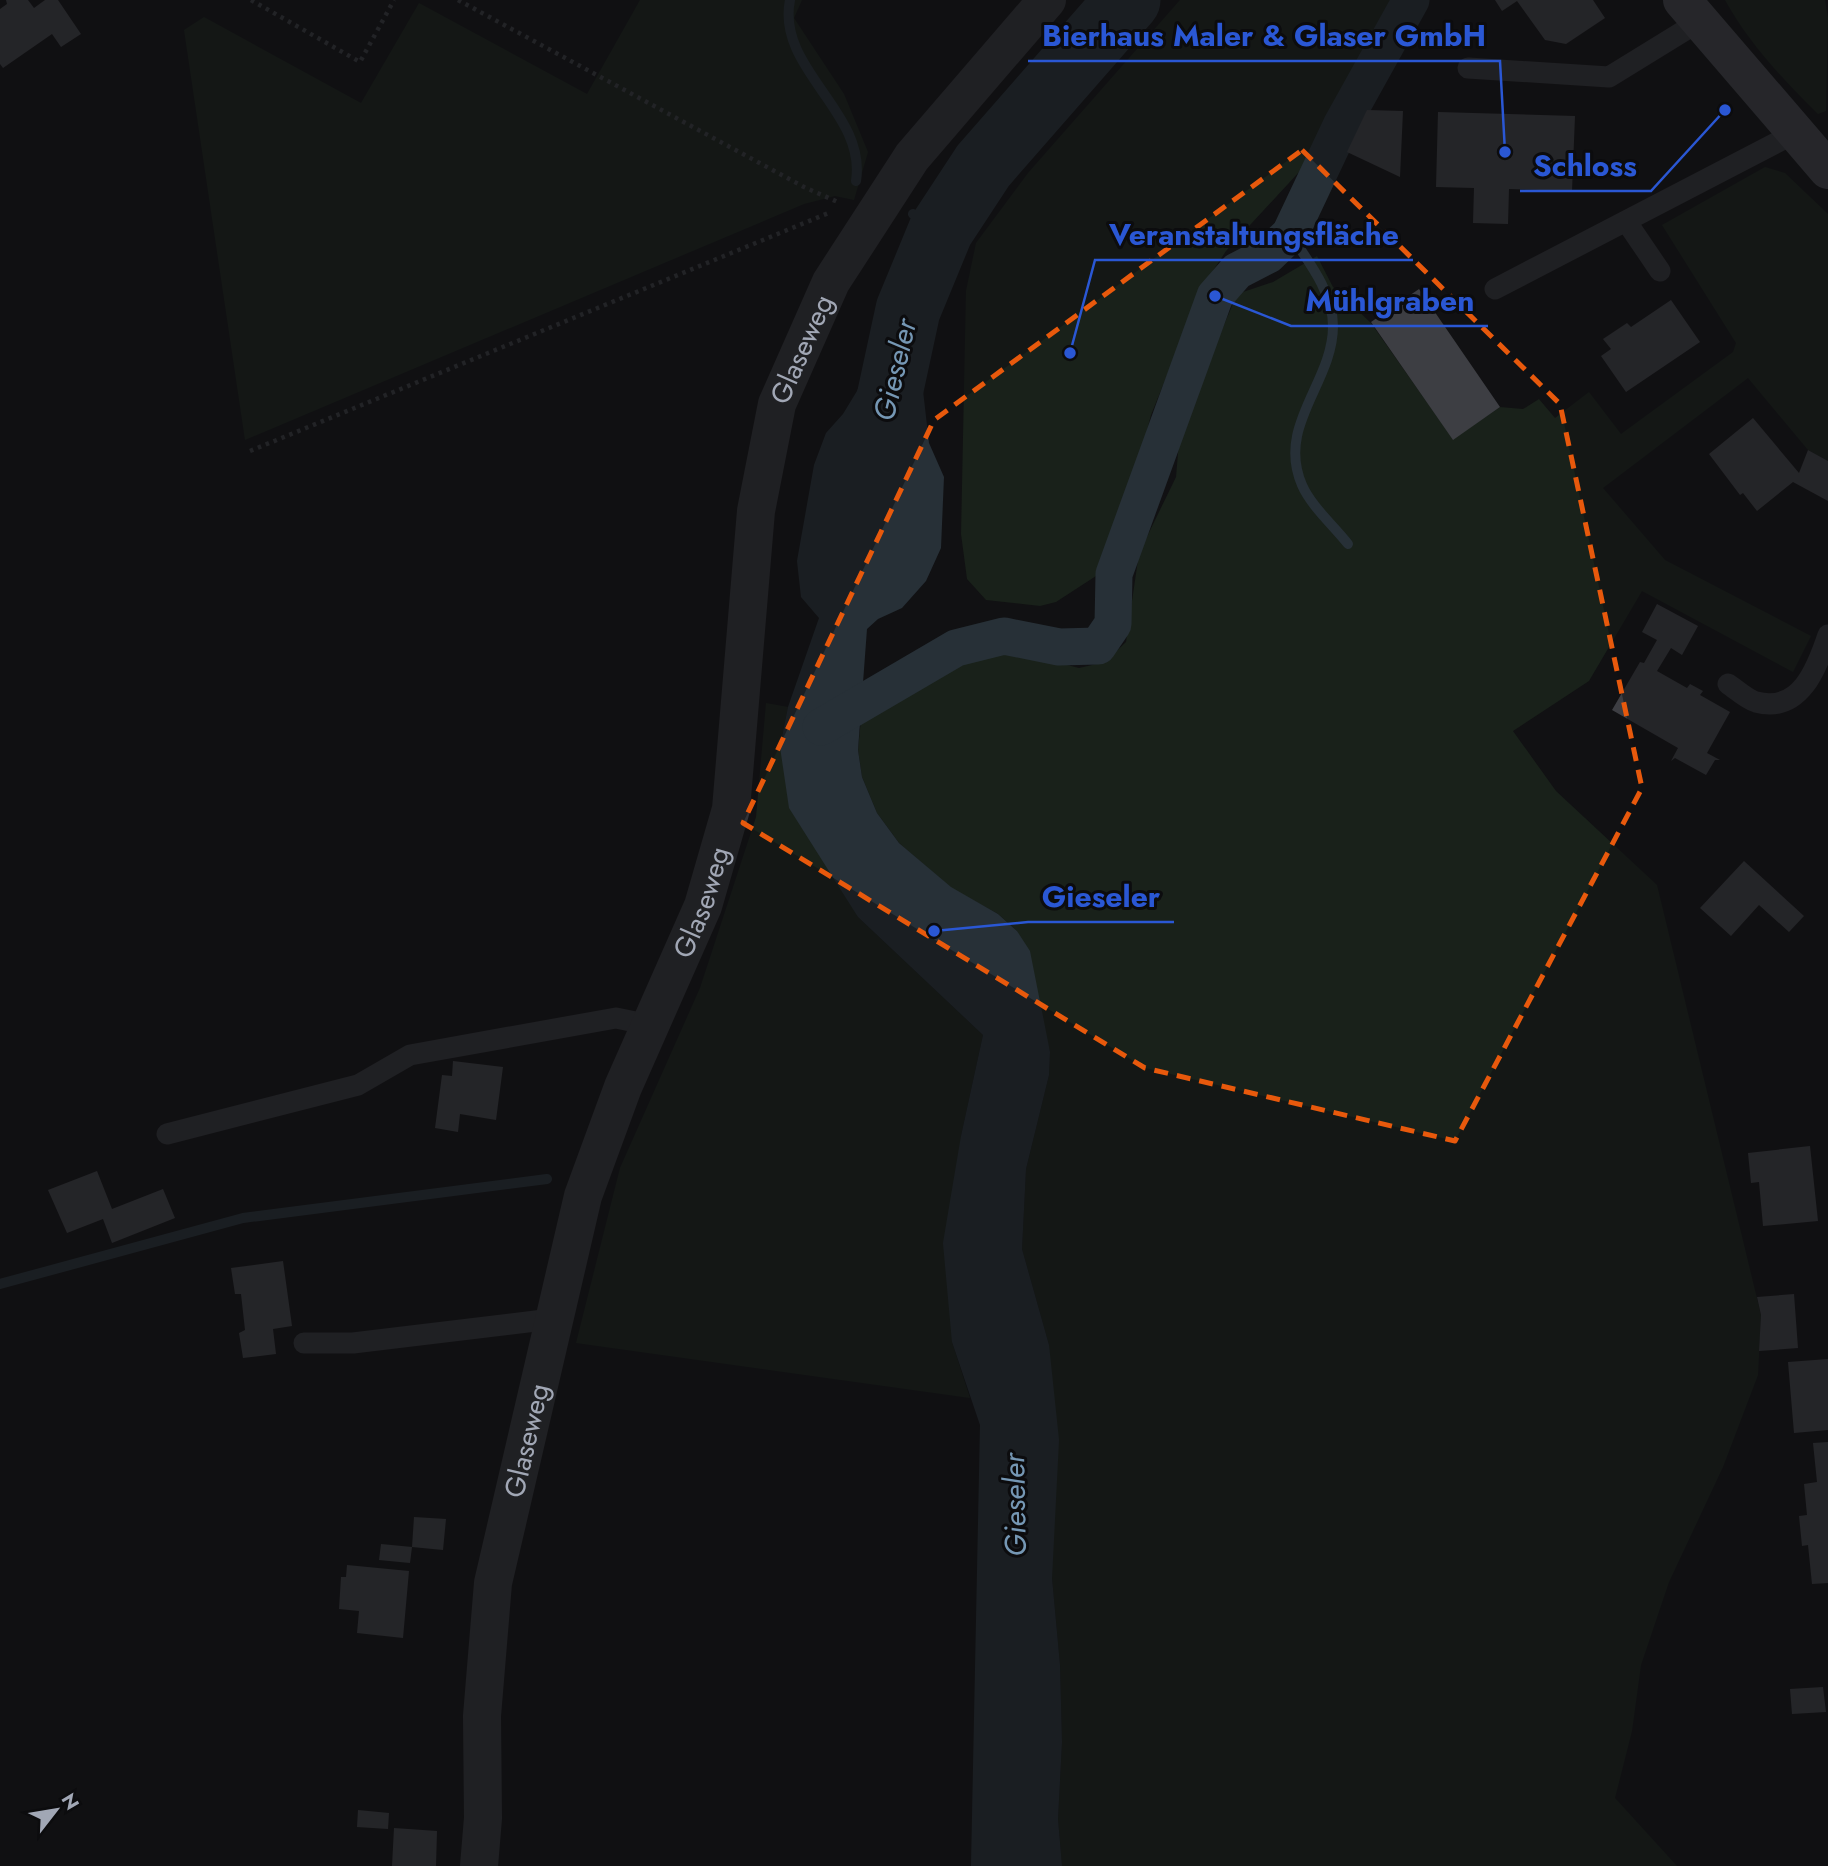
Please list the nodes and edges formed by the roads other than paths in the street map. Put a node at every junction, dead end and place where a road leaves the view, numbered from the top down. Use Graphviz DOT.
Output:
graph roads {
  1 [pos="1047,0"];
  2 [pos="1691,10"];
  3 [pos="1468,68"];
  4 [pos="1795,133"];
  5 [pos="1828,170"];
  6 [pos="1626,220"];
  7 [pos="1660,271"];
  8 [pos="1495,289"];
  9 [pos="1828,635"];
  10 [pos="1728,684"];
  11 [pos="650,1025"];
  12 [pos="167,1134"];
  13 [pos="552,1319"];
  14 [pos="304,1343"];
  15 [pos="479,1866"];
  1 -- 11 [label="street, Glaseweg"];
  2 -- 3 [label="lane"];
  2 -- 4 [label="main road"];
  4 -- 5 [label="main road"];
  4 -- 6 [label="lane"];
  6 -- 7 [label="lane"];
  6 -- 8 [label="lane"];
  9 -- 10 [label="lane"];
  11 -- 12 [label="lane"];
  11 -- 13 [label="street, Glaseweg"];
  13 -- 14 [label="lane"];
  13 -- 15 [label="street, Glaseweg"];
}
